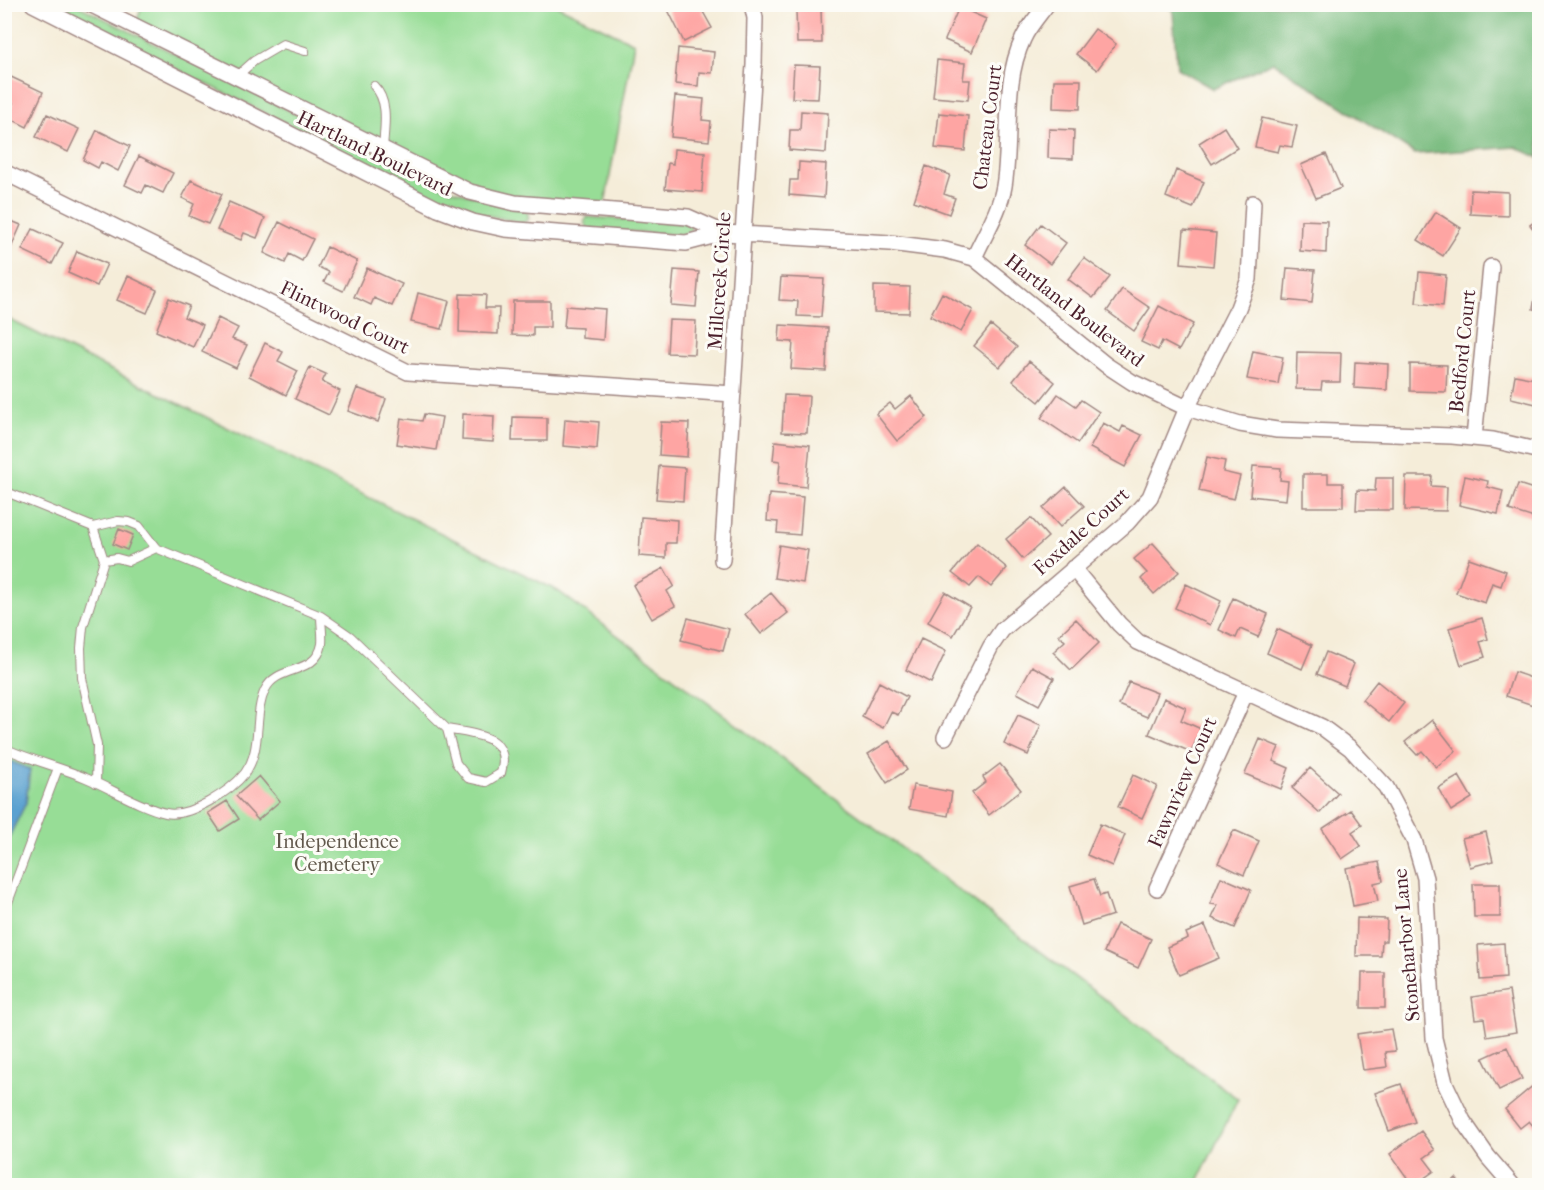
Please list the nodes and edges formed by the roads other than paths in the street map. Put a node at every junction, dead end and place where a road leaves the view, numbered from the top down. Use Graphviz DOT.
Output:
graph roads {
  1 [pos="33,4"];
  2 [pos="90,4"];
  3 [pos="752,4"];
  4 [pos="1047,4"];
  5 [pos="305,51"];
  6 [pos="236,77"];
  7 [pos="374,86"];
  8 [pos="382,149"];
  9 [pos="4,172"];
  10 [pos="1253,203"];
  11 [pos="724,233"];
  12 [pos="742,235"];
  13 [pos="974,258"];
  14 [pos="1491,267"];
  15 [pos="733,394"];
  16 [pos="1187,408"];
  17 [pos="1474,438"];
  18 [pos="1539,451"];
  19 [pos="4,491"];
  20 [pos="93,527"];
  21 [pos="156,548"];
  22 [pos="104,560"];
  23 [pos="722,560"];
  24 [pos="1073,568"];
  25 [pos="321,616"];
  26 [pos="1245,692"];
  27 [pos="447,729"];
  28 [pos="945,737"];
  29 [pos="4,748"];
  30 [pos="58,768"];
  31 [pos="96,783"];
  32 [pos="1157,888"];
  33 [pos="4,913"];
  34 [pos="1513,1185"];
  1 -- 11 [label="street, Hartland Boulevard"];
  2 -- 6 [label="street, Hartland Boulevard"];
  3 -- 12 [label="street, Millcreek Circle"];
  4 -- 13 [label="street, Chateau Court"];
  5 -- 6 [label="lane"];
  6 -- 8 [label="street, Hartland Boulevard"];
  7 -- 8 [label="lane"];
  8 -- 11 [label="street, Hartland Boulevard"];
  9 -- 15 [label="street, Flintwood Court"];
  10 -- 16 [label="street, Foxdale Court"];
  11 -- 12 [label="street, Hartland Boulevard"];
  12 -- 13 [label="street, Hartland Boulevard"];
  12 -- 15 [label="street, Millcreek Circle"];
  13 -- 16 [label="street, Hartland Boulevard"];
  14 -- 17 [label="street, Bedford Court"];
  15 -- 23 [label="street, Millcreek Circle"];
  16 -- 17 [label="street, Hartland Boulevard"];
  16 -- 24 [label="street, Foxdale Court"];
  17 -- 18 [label="street, Hartland Boulevard"];
  19 -- 20 [label="lane"];
  20 -- 21 [label="lane"];
  20 -- 22 [label="lane"];
  21 -- 22 [label="lane"];
  21 -- 25 [label="lane"];
  22 -- 31 [label="lane"];
  24 -- 26 [label="street, Stoneharbor Lane"];
  24 -- 28 [label="street, Foxdale Court"];
  25 -- 27 [label="lane"];
  25 -- 31 [label="lane"];
  26 -- 32 [label="street, Fawnview Court"];
  26 -- 34 [label="street, Stoneharbor Lane"];
  27 -- 27 [label="lane"];
  29 -- 30 [label="lane"];
  30 -- 31 [label="lane"];
  30 -- 33 [label="lane"];
}
